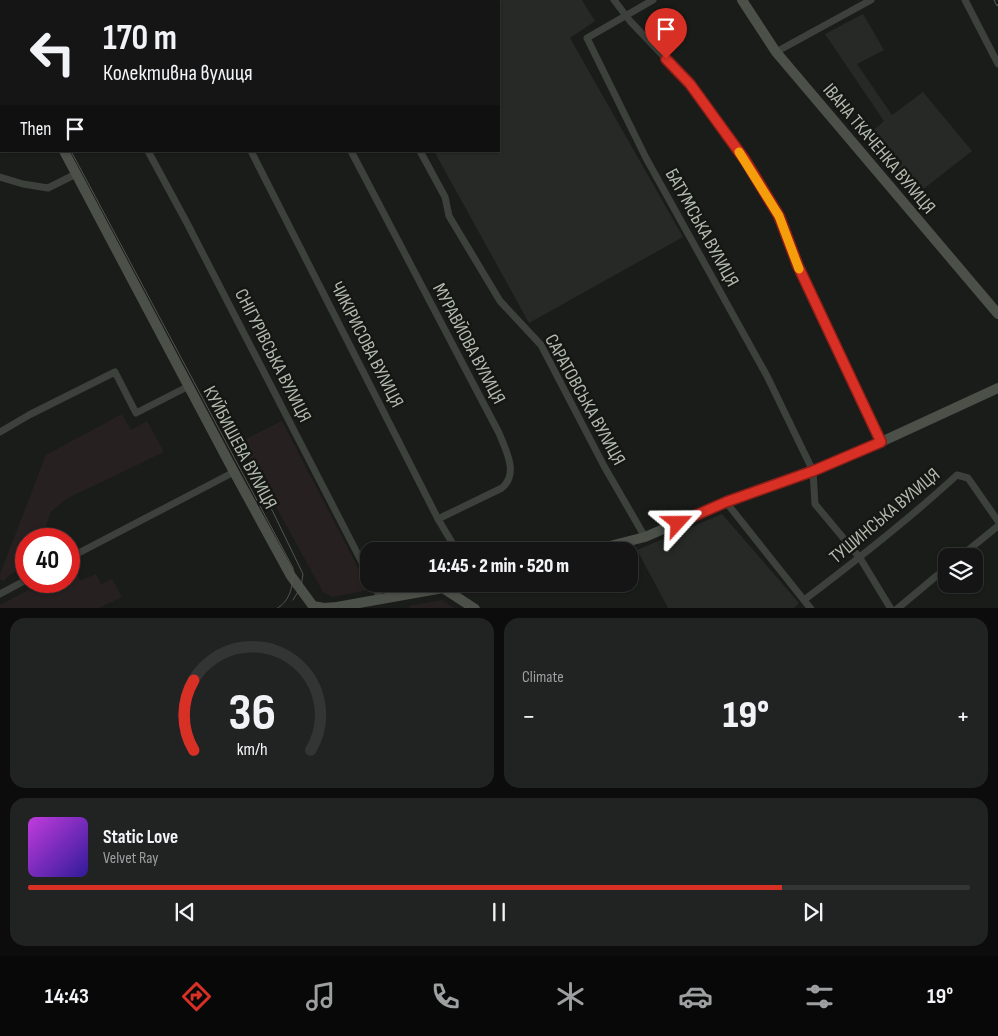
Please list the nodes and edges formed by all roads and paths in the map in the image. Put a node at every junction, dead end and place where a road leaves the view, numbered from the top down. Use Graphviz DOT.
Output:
graph roads {
  1 [pos="614,0"];
  2 [pos="653,0"];
  3 [pos="742,0"];
  4 [pos="871,0"];
  5 [pos="965,0"];
  6 [pos="626,16"];
  7 [pos="776,52"];
  8 [pos="998,64"];
  9 [pos="65,152"];
  10 [pos="149,152"];
  11 [pos="252,152"];
  12 [pos="351,152"];
  13 [pos="421,152"];
  14 [pos="76,174"];
  15 [pos="0,177"];
  16 [pos="998,314"];
  17 [pos="189,386"];
  18 [pos="998,388"];
  19 [pos="0,432"];
  20 [pos="881,442"];
  21 [pos="813,471"];
  22 [pos="234,472"];
  23 [pos="726,502"];
  24 [pos="438,519"];
  25 [pos="998,521"];
  26 [pos="998,526"];
  27 [pos="645,537"];
  28 [pos="452,542"];
  29 [pos="625,542"];
  30 [pos="971,548"];
  31 [pos="80,552"];
  32 [pos="860,558"];
  33 [pos="360,559"];
  34 [pos="938,575"];
  35 [pos="15,586"];
  36 [pos="377,592"];
  37 [pos="420,592"];
  38 [pos="450,592"];
  39 [pos="0,594"];
  40 [pos="381,599"];
  41 [pos="804,600"];
  42 [pos="310,607"];
  43 [pos="476,608"];
  44 [pos="812,608"];
  45 [pos="892,608"];
  46 [pos="897,608"];
  1 -- 6 [label="street"];
  2 -- 6 [label="street"];
  3 -- 7 [label="main road, ІВАНА ТКАЧЕНКА ВУЛИЦЯ"];
  4 -- 7 [label="street"];
  5 -- 8 [label="street"];
  6 -- 20 [label="street"];
  6 -- 21 [label="street, БАТУМСЬКА ВУЛИЦЯ"];
  7 -- 16 [label="main road, ІВАНА ТКАЧЕНКА ВУЛИЦЯ"];
  9 -- 14 [label="main road, КУЙБИШЕВА ВУЛИЦЯ"];
  10 -- 33 [label="street, СНІГУРІВСЬКА ВУЛИЦЯ"];
  11 -- 24 [label="street, ЧИКІРИСОВА ВУЛИЦЯ"];
  12 -- 24 [label="street, МУРАВЙОВА ВУЛИЦЯ"];
  13 -- 27 [label="street, САРАТОВСЬКА ВУЛИЦЯ"];
  14 -- 15 [label="street"];
  14 -- 17 [label="main road, КУЙБИШЕВА ВУЛИЦЯ"];
  17 -- 19 [label="street"];
  17 -- 22 [label="main road, КУЙБИШЕВА ВУЛИЦЯ"];
  18 -- 20 [label="main road"];
  20 -- 21 [label="main road"];
  21 -- 23 [label="main road"];
  21 -- 32 [label="street"];
  22 -- 31 [label="street"];
  22 -- 42 [label="main road, КУЙБИШЕВА ВУЛИЦЯ"];
  23 -- 27 [label="main road"];
  23 -- 41 [label="street"];
  24 -- 28 [label="street, ЧИКІРИСОВА ВУЛИЦЯ"];
  25 -- 32 [label="street, ТУШИНСЬКА ВУЛИЦЯ"];
  26 -- 30 [label="street"];
  27 -- 29 [label="main road"];
  32 -- 41 [label="street, ТУШИНСЬКА ВУЛИЦЯ"];
  32 -- 45 [label="street"];
  34 -- 46 [label="street"];
  35 -- 39 [label="street"];
  36 -- 40 [label="street"];
  37 -- 40 [label="main road, КУЙБИШЕВА ВУЛИЦЯ"];
  38 -- 43 [label="main road"];
  40 -- 42 [label="main road, КУЙБИШЕВА ВУЛИЦЯ"];
  41 -- 44 [label="street"];
}
